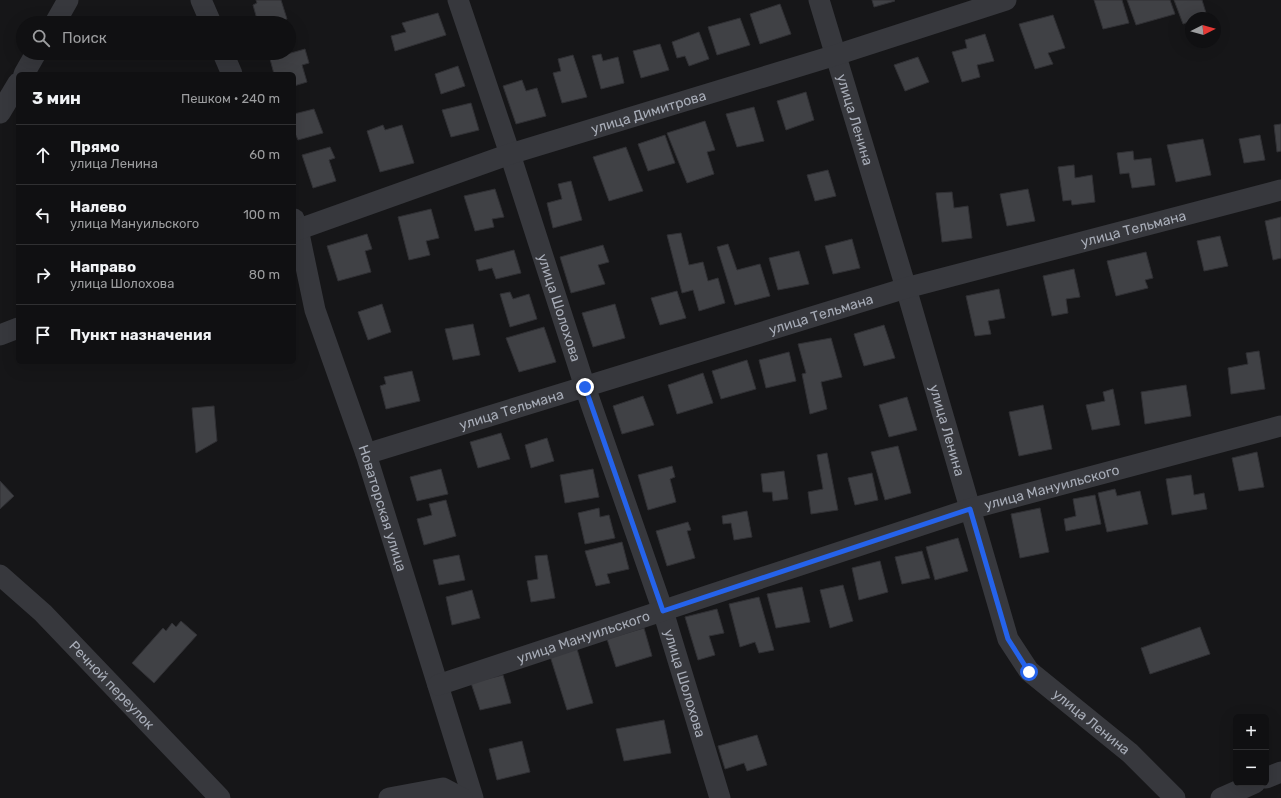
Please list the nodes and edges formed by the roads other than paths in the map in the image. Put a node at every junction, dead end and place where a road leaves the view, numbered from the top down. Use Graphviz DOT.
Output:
graph roads {
  1 [pos="68,0"];
  2 [pos="201,0"];
  3 [pos="458,0"];
  4 [pos="819,0"];
  5 [pos="1006,0"];
  6 [pos="58,16"];
  7 [pos="208,16"];
  8 [pos="836,56"];
  9 [pos="32,60"];
  10 [pos="226,60"];
  11 [pos="25,72"];
  12 [pos="231,72"];
  13 [pos="16,86"];
  14 [pos="0,113"];
  15 [pos="510,154"];
  16 [pos="1281,190"];
  17 [pos="296,226"];
  18 [pos="296,230"];
  19 [pos="906,288"];
  20 [pos="16,329"];
  21 [pos="0,335"];
  22 [pos="585,387"];
  23 [pos="1281,426"];
  24 [pos="366,454"];
  25 [pos="970,509"];
  26 [pos="0,575"];
  27 [pos="663,611"];
  28 [pos="438,685"];
  29 [pos="1281,772"];
  30 [pos="1269,777"];
  31 [pos="1248,786"];
  32 [pos="220,798"];
  33 [pos="389,798"];
  34 [pos="462,798"];
  35 [pos="473,798"];
  36 [pos="720,798"];
  37 [pos="1175,798"];
  38 [pos="1221,798"];
  1 -- 6 [label="street"];
  2 -- 7 [label="street"];
  3 -- 15 [label="street, улица Шолохова"];
  4 -- 8 [label="street, улица Ленина"];
  5 -- 8 [label="street, улица Димитрова"];
  8 -- 15 [label="street, улица Димитрова"];
  8 -- 19 [label="street, улица Ленина"];
  9 -- 11 [label="street"];
  10 -- 12 [label="street"];
  13 -- 14 [label="street"];
  15 -- 17 [label="street, улица Димитрова"];
  15 -- 22 [label="street, улица Шолохова"];
  16 -- 19 [label="street, улица Тельмана"];
  18 -- 24 [label="street, Новаторская улица"];
  19 -- 22 [label="street, улица Тельмана"];
  19 -- 25 [label="street, улица Ленина"];
  20 -- 21 [label="street"];
  22 -- 24 [label="street, улица Тельмана"];
  22 -- 27 [label="street, улица Шолохова"];
  23 -- 25 [label="street, улица Мануильского"];
  24 -- 28 [label="street, Новаторская улица"];
  25 -- 27 [label="street, улица Мануильского"];
  25 -- 37 [label="street, улица Ленина"];
  26 -- 32 [label="street, Речной переулок"];
  27 -- 28 [label="street, улица Мануильского"];
  27 -- 36 [label="street, улица Шолохова"];
  28 -- 35 [label="street, Новаторская улица"];
  29 -- 30 [label="street"];
  31 -- 38 [label="street"];
  33 -- 34 [label="street"];
}
